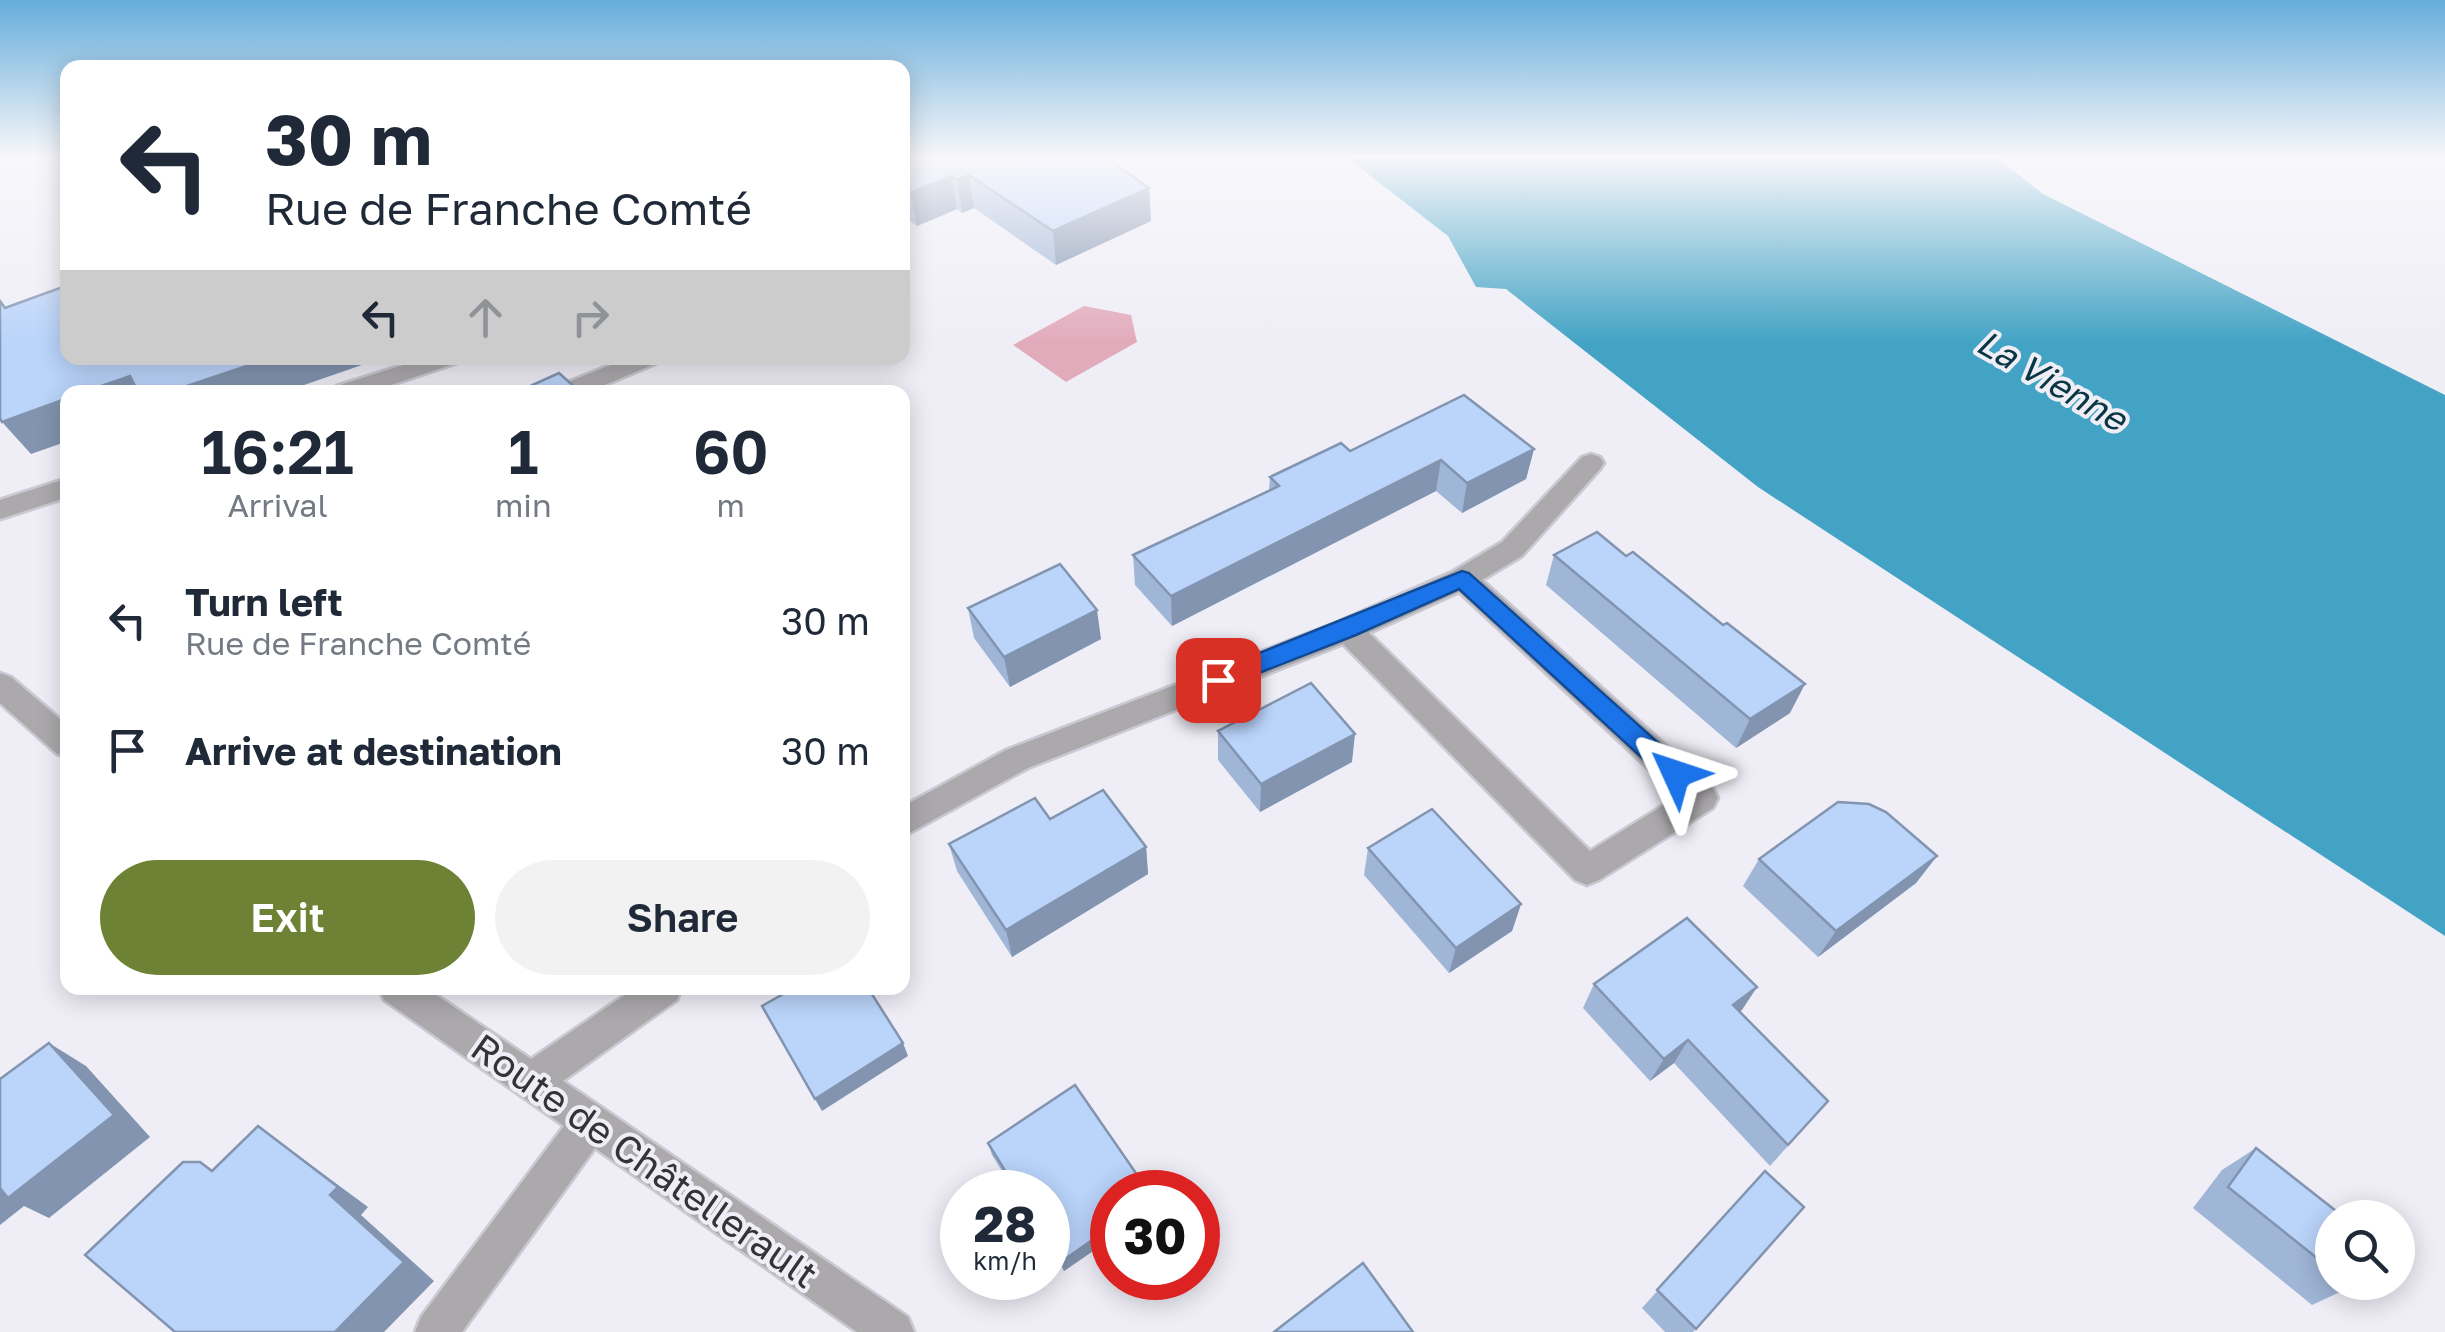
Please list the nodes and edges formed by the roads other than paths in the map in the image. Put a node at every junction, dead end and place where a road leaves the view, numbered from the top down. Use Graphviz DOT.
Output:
graph roads {
  1 [pos="427,365"];
  2 [pos="632,365"];
  3 [pos="367,385"];
  4 [pos="584,385"];
  5 [pos="1591,463"];
  6 [pos="60,490"];
  7 [pos="0,510"];
  8 [pos="1462,579"];
  9 [pos="1348,630"];
  10 [pos="0,685"];
  11 [pos="60,738"];
  12 [pos="910,819"];
  13 [pos="407,995"];
  14 [pos="654,995"];
  15 [pos="532,1081"];
  16 [pos="591,1122"];
  17 [pos="436,1332"];
  18 [pos="893,1332"];
  1 -- 3 [label="street"];
  2 -- 4 [label="street"];
  5 -- 8 [label="street"];
  6 -- 7 [label="street"];
  8 -- 9 [label="street"];
  8 -- 9 [label="street"];
  9 -- 12 [label="street"];
  10 -- 11 [label="street"];
  13 -- 15 [label="street, Route de Châtellerault"];
  14 -- 15 [label="street"];
  15 -- 16 [label="street, Route de Châtellerault"];
  16 -- 17 [label="street"];
  16 -- 18 [label="street, Route de Châtellerault"];
}
